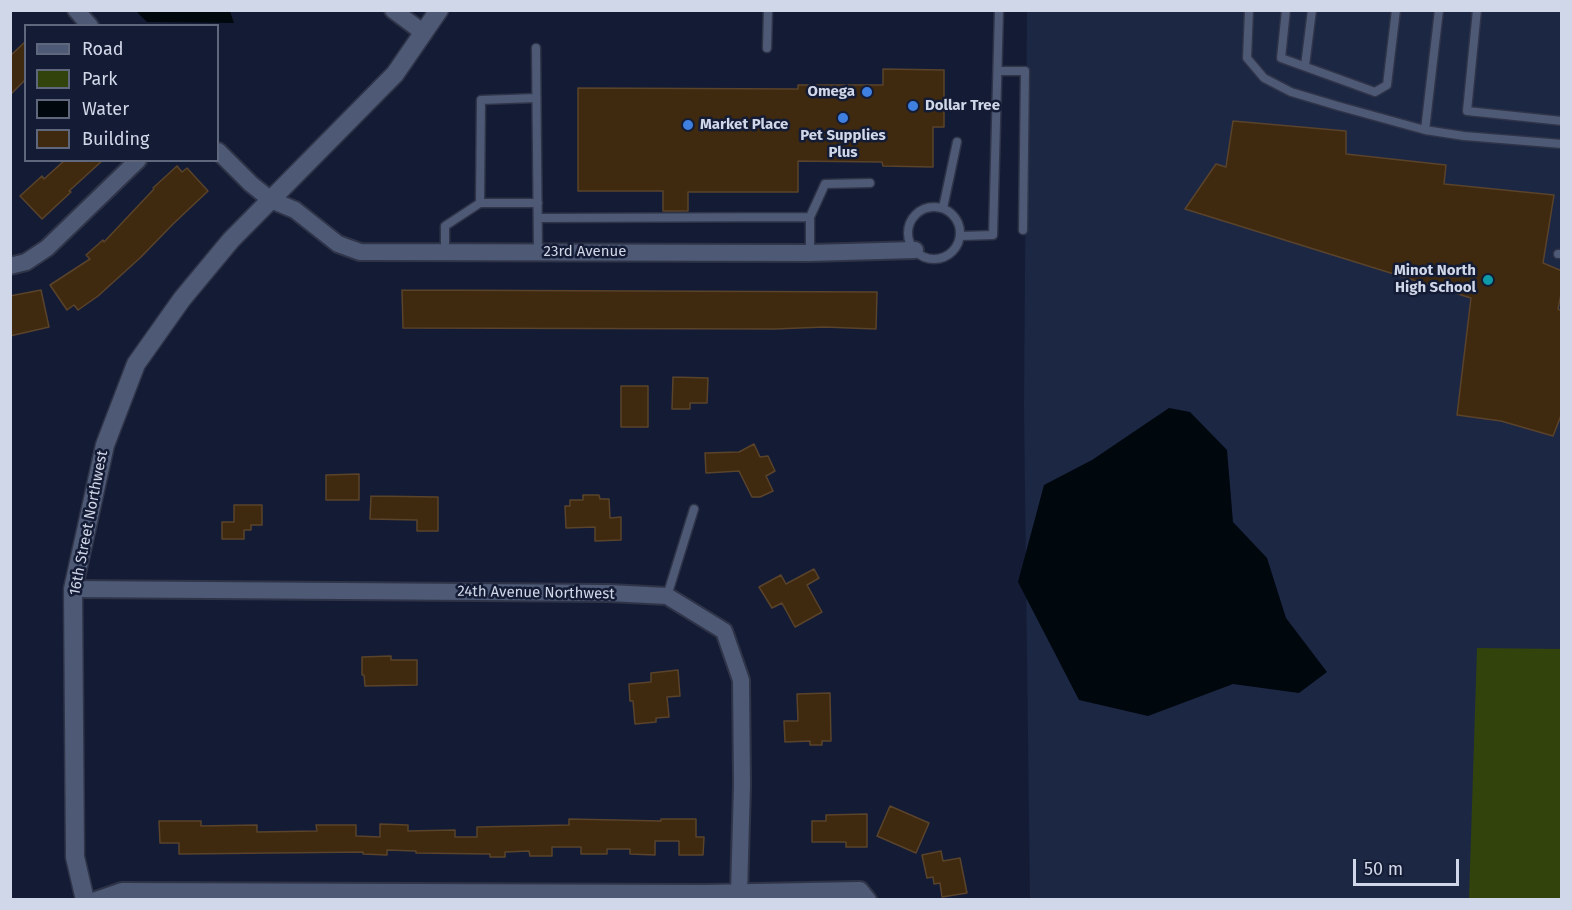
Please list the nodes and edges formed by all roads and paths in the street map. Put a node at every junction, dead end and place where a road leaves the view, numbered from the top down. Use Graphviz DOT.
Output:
graph roads {
  1 [pos="76,10"];
  2 [pos="393,10"];
  3 [pos="439,10"];
  4 [pos="768,10"];
  5 [pos="999,10"];
  6 [pos="1249,10"];
  7 [pos="1286,10"];
  8 [pos="1311,10"];
  9 [pos="1396,10"];
  10 [pos="1439,10"];
  11 [pos="1477,10"];
  12 [pos="88,24"];
  13 [pos="424,33"];
  14 [pos="536,48"];
  15 [pos="768,48"];
  16 [pos="1305,66"];
  17 [pos="998,71"];
  18 [pos="536,98"];
  19 [pos="1562,121"];
  20 [pos="1425,130"];
  21 [pos="957,142"];
  22 [pos="1562,144"];
  23 [pos="219,153"];
  24 [pos="136,162"];
  25 [pos="870,183"];
  26 [pos="271,200"];
  27 [pos="480,203"];
  28 [pos="538,203"];
  29 [pos="943,208"];
  30 [pos="810,217"];
  31 [pos="538,218"];
  32 [pos="1023,230"];
  33 [pos="960,236"];
  34 [pos="915,250"];
  35 [pos="445,251"];
  36 [pos="538,252"];
  37 [pos="810,252"];
  38 [pos="10,266"];
  39 [pos="694,508"];
  40 [pos="73,589"];
  41 [pos="667,596"];
  42 [pos="739,893"];
  43 [pos="864,895"];
  44 [pos="263,896"];
  45 [pos="460,896"];
  46 [pos="85,900"];
  47 [pos="96,900"];
  1 -- 12 [label="street"];
  2 -- 13 [label="street"];
  3 -- 13 [label="street, 16th Street Northwest"];
  4 -- 15 [label="lane"];
  5 -- 17 [label="lane"];
  6 -- 20 [label="lane"];
  7 -- 16 [label="lane"];
  8 -- 16 [label="lane"];
  9 -- 16 [label="lane"];
  10 -- 20 [label="lane"];
  11 -- 19 [label="lane"];
  13 -- 26 [label="street, 16th Street Northwest"];
  14 -- 18 [label="lane"];
  17 -- 32 [label="lane"];
  17 -- 33 [label="lane"];
  18 -- 27 [label="lane"];
  18 -- 28 [label="lane"];
  20 -- 22 [label="lane"];
  21 -- 29 [label="lane"];
  23 -- 26 [label="street, 23rd Avenue"];
  24 -- 38 [label="street"];
  25 -- 30 [label="lane"];
  26 -- 35 [label="street, 23rd Avenue"];
  26 -- 40 [label="street, 16th Street Northwest"];
  27 -- 28 [label="lane"];
  27 -- 35 [label="lane"];
  28 -- 31 [label="lane"];
  29 -- 33 [label="lane"];
  29 -- 34 [label="lane"];
  30 -- 31 [label="lane"];
  30 -- 37 [label="lane"];
  31 -- 36 [label="lane"];
  33 -- 34 [label="lane"];
  34 -- 37 [label="street, 23rd Avenue"];
  35 -- 36 [label="street, 23rd Avenue"];
  36 -- 37 [label="street, 23rd Avenue"];
  39 -- 41 [label="lane"];
  40 -- 41 [label="street, 24th Avenue Northwest"];
  40 -- 46 [label="street, 16th Street Northwest"];
  41 -- 42 [label="street, 24th Avenue Northwest"];
  42 -- 43 [label="street"];
  42 -- 45 [label="street"];
  44 -- 45 [label="street"];
  44 -- 47 [label="street"];
}
